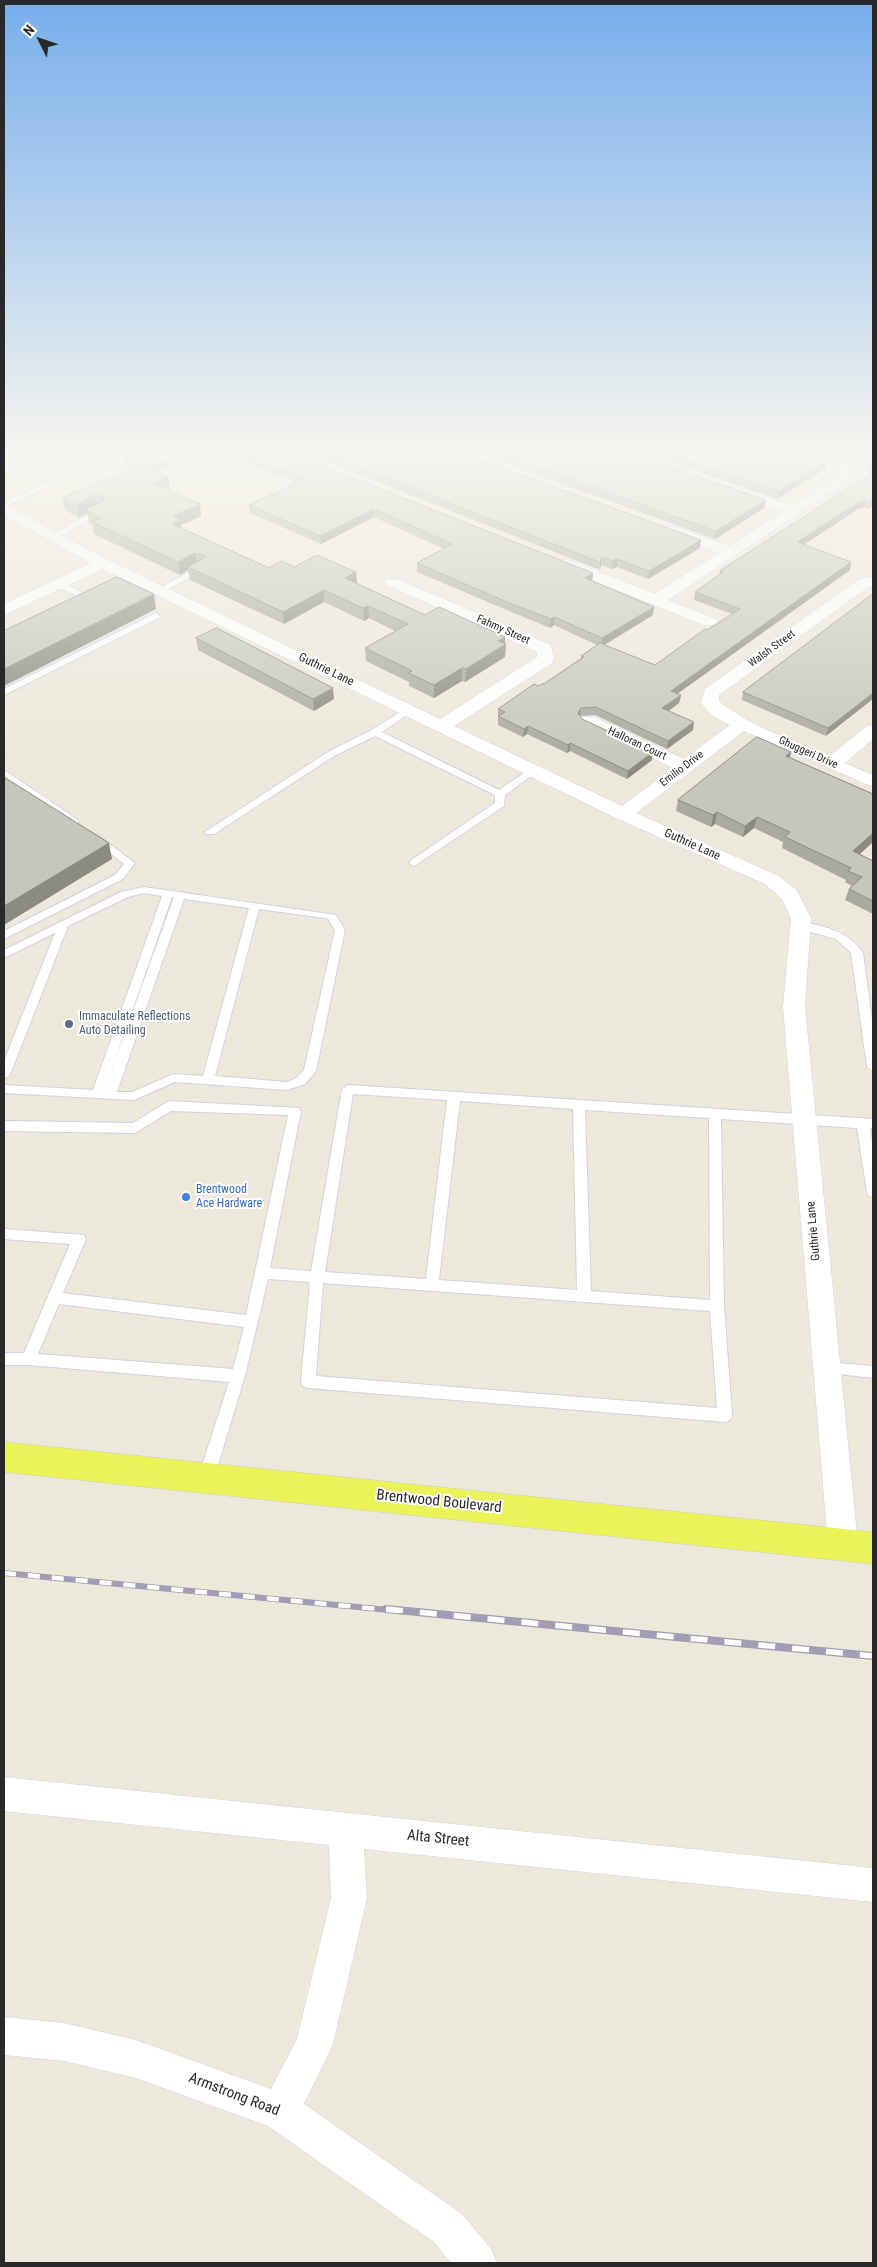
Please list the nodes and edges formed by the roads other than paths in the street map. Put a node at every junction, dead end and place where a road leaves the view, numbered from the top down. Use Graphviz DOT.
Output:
graph roads {
  1 [pos="86,553"];
  2 [pos="730,553"];
  3 [pos="549,557"];
  4 [pos="103,562"];
  5 [pos="201,569"];
  6 [pos="873,581"];
  7 [pos="392,582"];
  8 [pos="58,584"];
  9 [pos="160,590"];
  10 [pos="657,600"];
  11 [pos="66,603"];
  12 [pos="4,610"];
  13 [pos="156,616"];
  14 [pos="710,622"];
  15 [pos="4,692"];
  16 [pos="408,710"];
  17 [pos="588,721"];
  18 [pos="742,724"];
  19 [pos="441,726"];
  20 [pos="873,730"];
  21 [pos="375,732"];
  22 [pos="832,764"];
  23 [pos="686,767"];
  24 [pos="533,770"];
  25 [pos="4,774"];
  26 [pos="873,782"];
  27 [pos="500,794"];
  28 [pos="623,814"];
  29 [pos="210,832"];
  30 [pos="414,863"];
  31 [pos="174,894"];
  32 [pos="255,905"];
  33 [pos="64,924"];
  34 [pos="800,925"];
  35 [pos="4,935"];
  36 [pos="4,954"];
  37 [pos="873,1067"];
  38 [pos="4,1075"];
  39 [pos="208,1080"];
  40 [pos="4,1088"];
  41 [pos="97,1095"];
  42 [pos="110,1096"];
  43 [pos="454,1096"];
  44 [pos="579,1104"];
  45 [pos="715,1114"];
  46 [pos="804,1121"];
  47 [pos="868,1124"];
  48 [pos="4,1126"];
  49 [pos="873,1192"];
  50 [pos="4,1234"];
  51 [pos="262,1273"];
  52 [pos="317,1277"];
  53 [pos="432,1285"];
  54 [pos="584,1296"];
  55 [pos="54,1298"];
  56 [pos="717,1306"];
  57 [pos="252,1322"];
  58 [pos="4,1359"];
  59 [pos="28,1359"];
  60 [pos="826,1368"];
  61 [pos="873,1372"];
  62 [pos="238,1376"];
  63 [pos="4,1457"];
  64 [pos="206,1478"];
  65 [pos="858,1546"];
  66 [pos="4,1794"];
  67 [pos="346,1830"];
  68 [pos="873,1885"];
  69 [pos="4,2036"];
  70 [pos="280,2111"];
  71 [pos="477,2263"];
  1 -- 4 [label="street, Guthrie Lane"];
  2 -- 10 [label="street"];
  3 -- 10 [label="street"];
  4 -- 8 [label="street"];
  4 -- 9 [label="street, Guthrie Lane"];
  5 -- 9 [label="lane"];
  6 -- 18 [label="street, Walsh Street"];
  7 -- 19 [label="street, Fahmy Street"];
  8 -- 11 [label="lane"];
  8 -- 12 [label="street"];
  9 -- 16 [label="street, Guthrie Lane"];
  10 -- 14 [label="street"];
  13 -- 15 [label="lane"];
  16 -- 19 [label="street, Guthrie Lane"];
  16 -- 21 [label="lane"];
  17 -- 23 [label="street, Halloran Court"];
  18 -- 22 [label="street, Ghuggeri Drive"];
  18 -- 23 [label="street, Emilio Drive"];
  19 -- 24 [label="street, Guthrie Lane"];
  20 -- 22 [label="street"];
  21 -- 27 [label="lane"];
  21 -- 29 [label="lane"];
  22 -- 26 [label="street, Ghuggeri Drive"];
  23 -- 28 [label="street, Emilio Drive"];
  24 -- 27 [label="lane"];
  24 -- 28 [label="street, Guthrie Lane"];
  25 -- 35 [label="lane"];
  27 -- 30 [label="lane"];
  28 -- 34 [label="street, Guthrie Lane"];
  31 -- 32 [label="lane"];
  31 -- 33 [label="lane"];
  31 -- 41 [label="lane"];
  31 -- 42 [label="lane"];
  32 -- 39 [label="lane"];
  32 -- 39 [label="lane"];
  33 -- 36 [label="lane"];
  33 -- 38 [label="lane"];
  34 -- 37 [label="lane"];
  34 -- 46 [label="street, Guthrie Lane"];
  39 -- 42 [label="lane"];
  40 -- 41 [label="lane"];
  41 -- 42 [label="lane"];
  43 -- 44 [label="lane"];
  43 -- 52 [label="lane"];
  43 -- 53 [label="lane"];
  44 -- 45 [label="lane"];
  44 -- 54 [label="lane"];
  45 -- 46 [label="lane"];
  45 -- 56 [label="lane"];
  46 -- 47 [label="lane"];
  46 -- 60 [label="street, Guthrie Lane"];
  47 -- 49 [label="lane"];
  48 -- 51 [label="lane"];
  50 -- 55 [label="lane"];
  51 -- 52 [label="lane"];
  51 -- 57 [label="lane"];
  52 -- 53 [label="lane"];
  52 -- 56 [label="lane"];
  53 -- 54 [label="lane"];
  54 -- 56 [label="lane"];
  55 -- 57 [label="lane"];
  55 -- 59 [label="lane"];
  57 -- 62 [label="lane"];
  58 -- 59 [label="lane"];
  59 -- 62 [label="lane"];
  60 -- 61 [label="lane"];
  60 -- 65 [label="street, Guthrie Lane"];
  62 -- 64 [label="lane"];
  63 -- 64 [label="main road, Brentwood Boulevard"];
  64 -- 65 [label="main road, Brentwood Boulevard"];
  66 -- 67 [label="street, Alta Street"];
  67 -- 68 [label="street, Alta Street"];
  67 -- 70 [label="street"];
  69 -- 70 [label="street, Armstrong Road"];
  70 -- 71 [label="street, Armstrong Road"];
}
